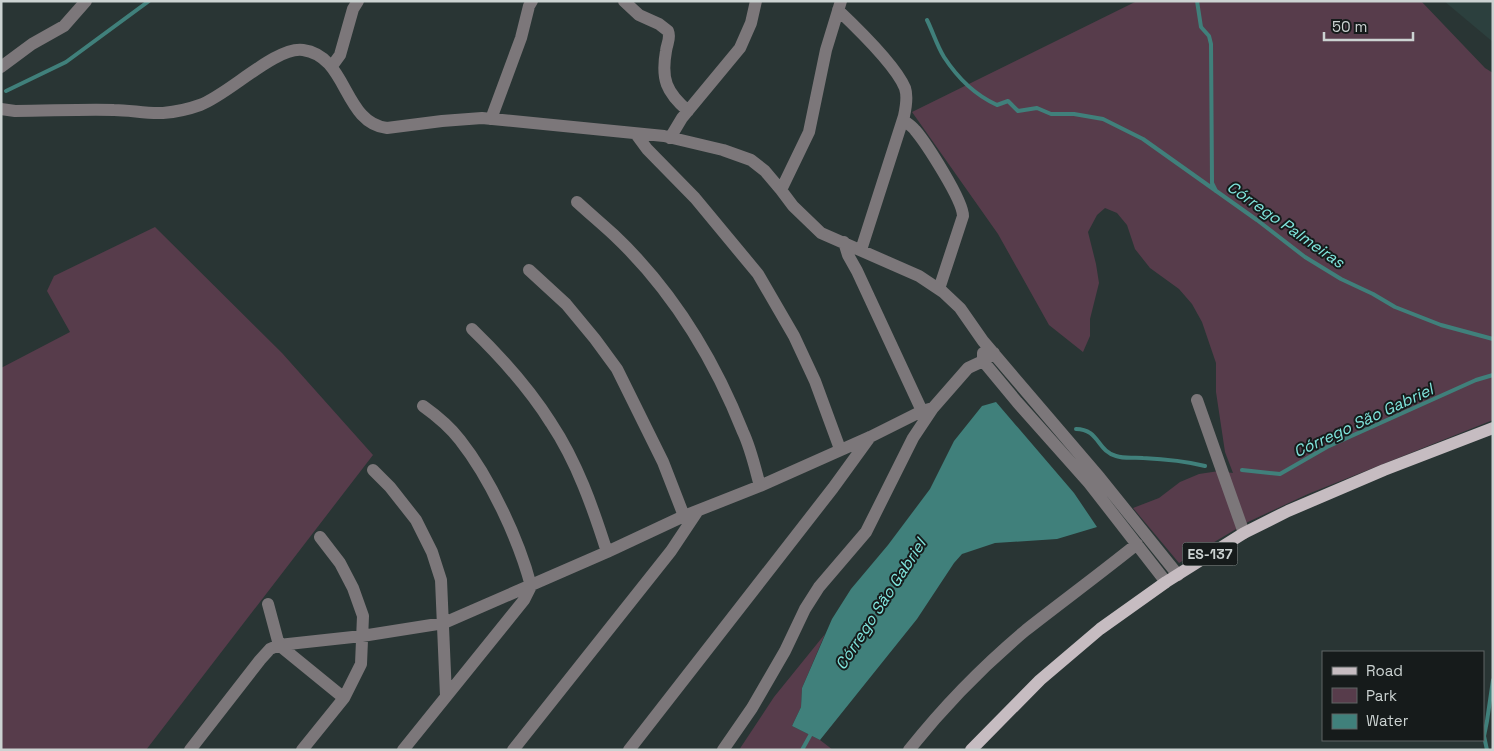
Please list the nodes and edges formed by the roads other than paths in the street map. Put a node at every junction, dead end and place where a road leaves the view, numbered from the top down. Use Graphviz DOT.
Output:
graph roads {
  1 [pos="86,1"];
  2 [pos="358,1"];
  3 [pos="532,1"];
  4 [pos="624,1"];
  5 [pos="756,1"];
  6 [pos="839,6"];
  7 [pos="332,66"];
  8 [pos="1,67"];
  9 [pos="1,108"];
  10 [pos="688,111"];
  11 [pos="491,119"];
  12 [pos="903,120"];
  13 [pos="636,134"];
  14 [pos="670,138"];
  15 [pos="780,190"];
  16 [pos="577,202"];
  17 [pos="844,242"];
  18 [pos="861,250"];
  19 [pos="529,270"];
  20 [pos="939,289"];
  21 [pos="472,330"];
  22 [pos="988,357"];
  23 [pos="1197,400"];
  24 [pos="423,406"];
  25 [pos="927,410"];
  26 [pos="1493,428"];
  27 [pos="870,437"];
  28 [pos="840,450"];
  29 [pos="373,470"];
  30 [pos="760,486"];
  31 [pos="697,512"];
  32 [pos="684,516"];
  33 [pos="1244,533"];
  34 [pos="320,537"];
  35 [pos="1137,544"];
  36 [pos="607,552"];
  37 [pos="1178,575"];
  38 [pos="1166,582"];
  39 [pos="531,586"];
  40 [pos="268,604"];
  41 [pos="444,623"];
  42 [pos="362,636"];
  43 [pos="279,645"];
  44 [pos="446,696"];
  45 [pos="344,698"];
  46 [pos="190,750"];
  47 [pos="302,750"];
  48 [pos="403,750"];
  49 [pos="513,750"];
  50 [pos="629,750"];
  51 [pos="722,750"];
  52 [pos="909,750"];
  53 [pos="971,750"];
  1 -- 8 [label="street"];
  2 -- 7 [label="street"];
  3 -- 11 [label="street"];
  4 -- 10 [label="street"];
  5 -- 10 [label="street"];
  6 -- 12 [label="street"];
  6 -- 15 [label="street"];
  7 -- 9 [label="street"];
  7 -- 11 [label="street"];
  10 -- 14 [label="street"];
  11 -- 13 [label="street"];
  12 -- 18 [label="street"];
  12 -- 20 [label="street"];
  13 -- 14 [label="street"];
  13 -- 28 [label="street"];
  14 -- 15 [label="street"];
  15 -- 17 [label="street"];
  16 -- 30 [label="street"];
  17 -- 18 [label="street"];
  17 -- 25 [label="street"];
  18 -- 20 [label="street"];
  19 -- 32 [label="street"];
  20 -- 22 [label="street"];
  21 -- 36 [label="street"];
  22 -- 25 [label="street"];
  22 -- 35 [label="street"];
  22 -- 37 [label="street"];
  23 -- 33 [label="street"];
  24 -- 39 [label="street"];
  25 -- 27 [label="street"];
  25 -- 51 [label="street"];
  26 -- 33 [label="main road, ES-137"];
  27 -- 28 [label="street"];
  27 -- 50 [label="street"];
  28 -- 30 [label="street"];
  29 -- 41 [label="street"];
  30 -- 31 [label="street"];
  31 -- 32 [label="street"];
  31 -- 49 [label="street"];
  32 -- 36 [label="street"];
  33 -- 37 [label="main road, ES-137"];
  34 -- 42 [label="street"];
  35 -- 38 [label="street"];
  35 -- 52 [label="street"];
  36 -- 39 [label="street"];
  37 -- 38 [label="main road, ES-137"];
  38 -- 53 [label="main road, ES-137"];
  39 -- 41 [label="street"];
  39 -- 44 [label="street"];
  40 -- 43 [label="street"];
  41 -- 42 [label="street"];
  41 -- 44 [label="street"];
  42 -- 43 [label="street"];
  42 -- 45 [label="street"];
  43 -- 45 [label="street"];
  43 -- 46 [label="street"];
  44 -- 48 [label="street"];
  45 -- 47 [label="street"];
}
